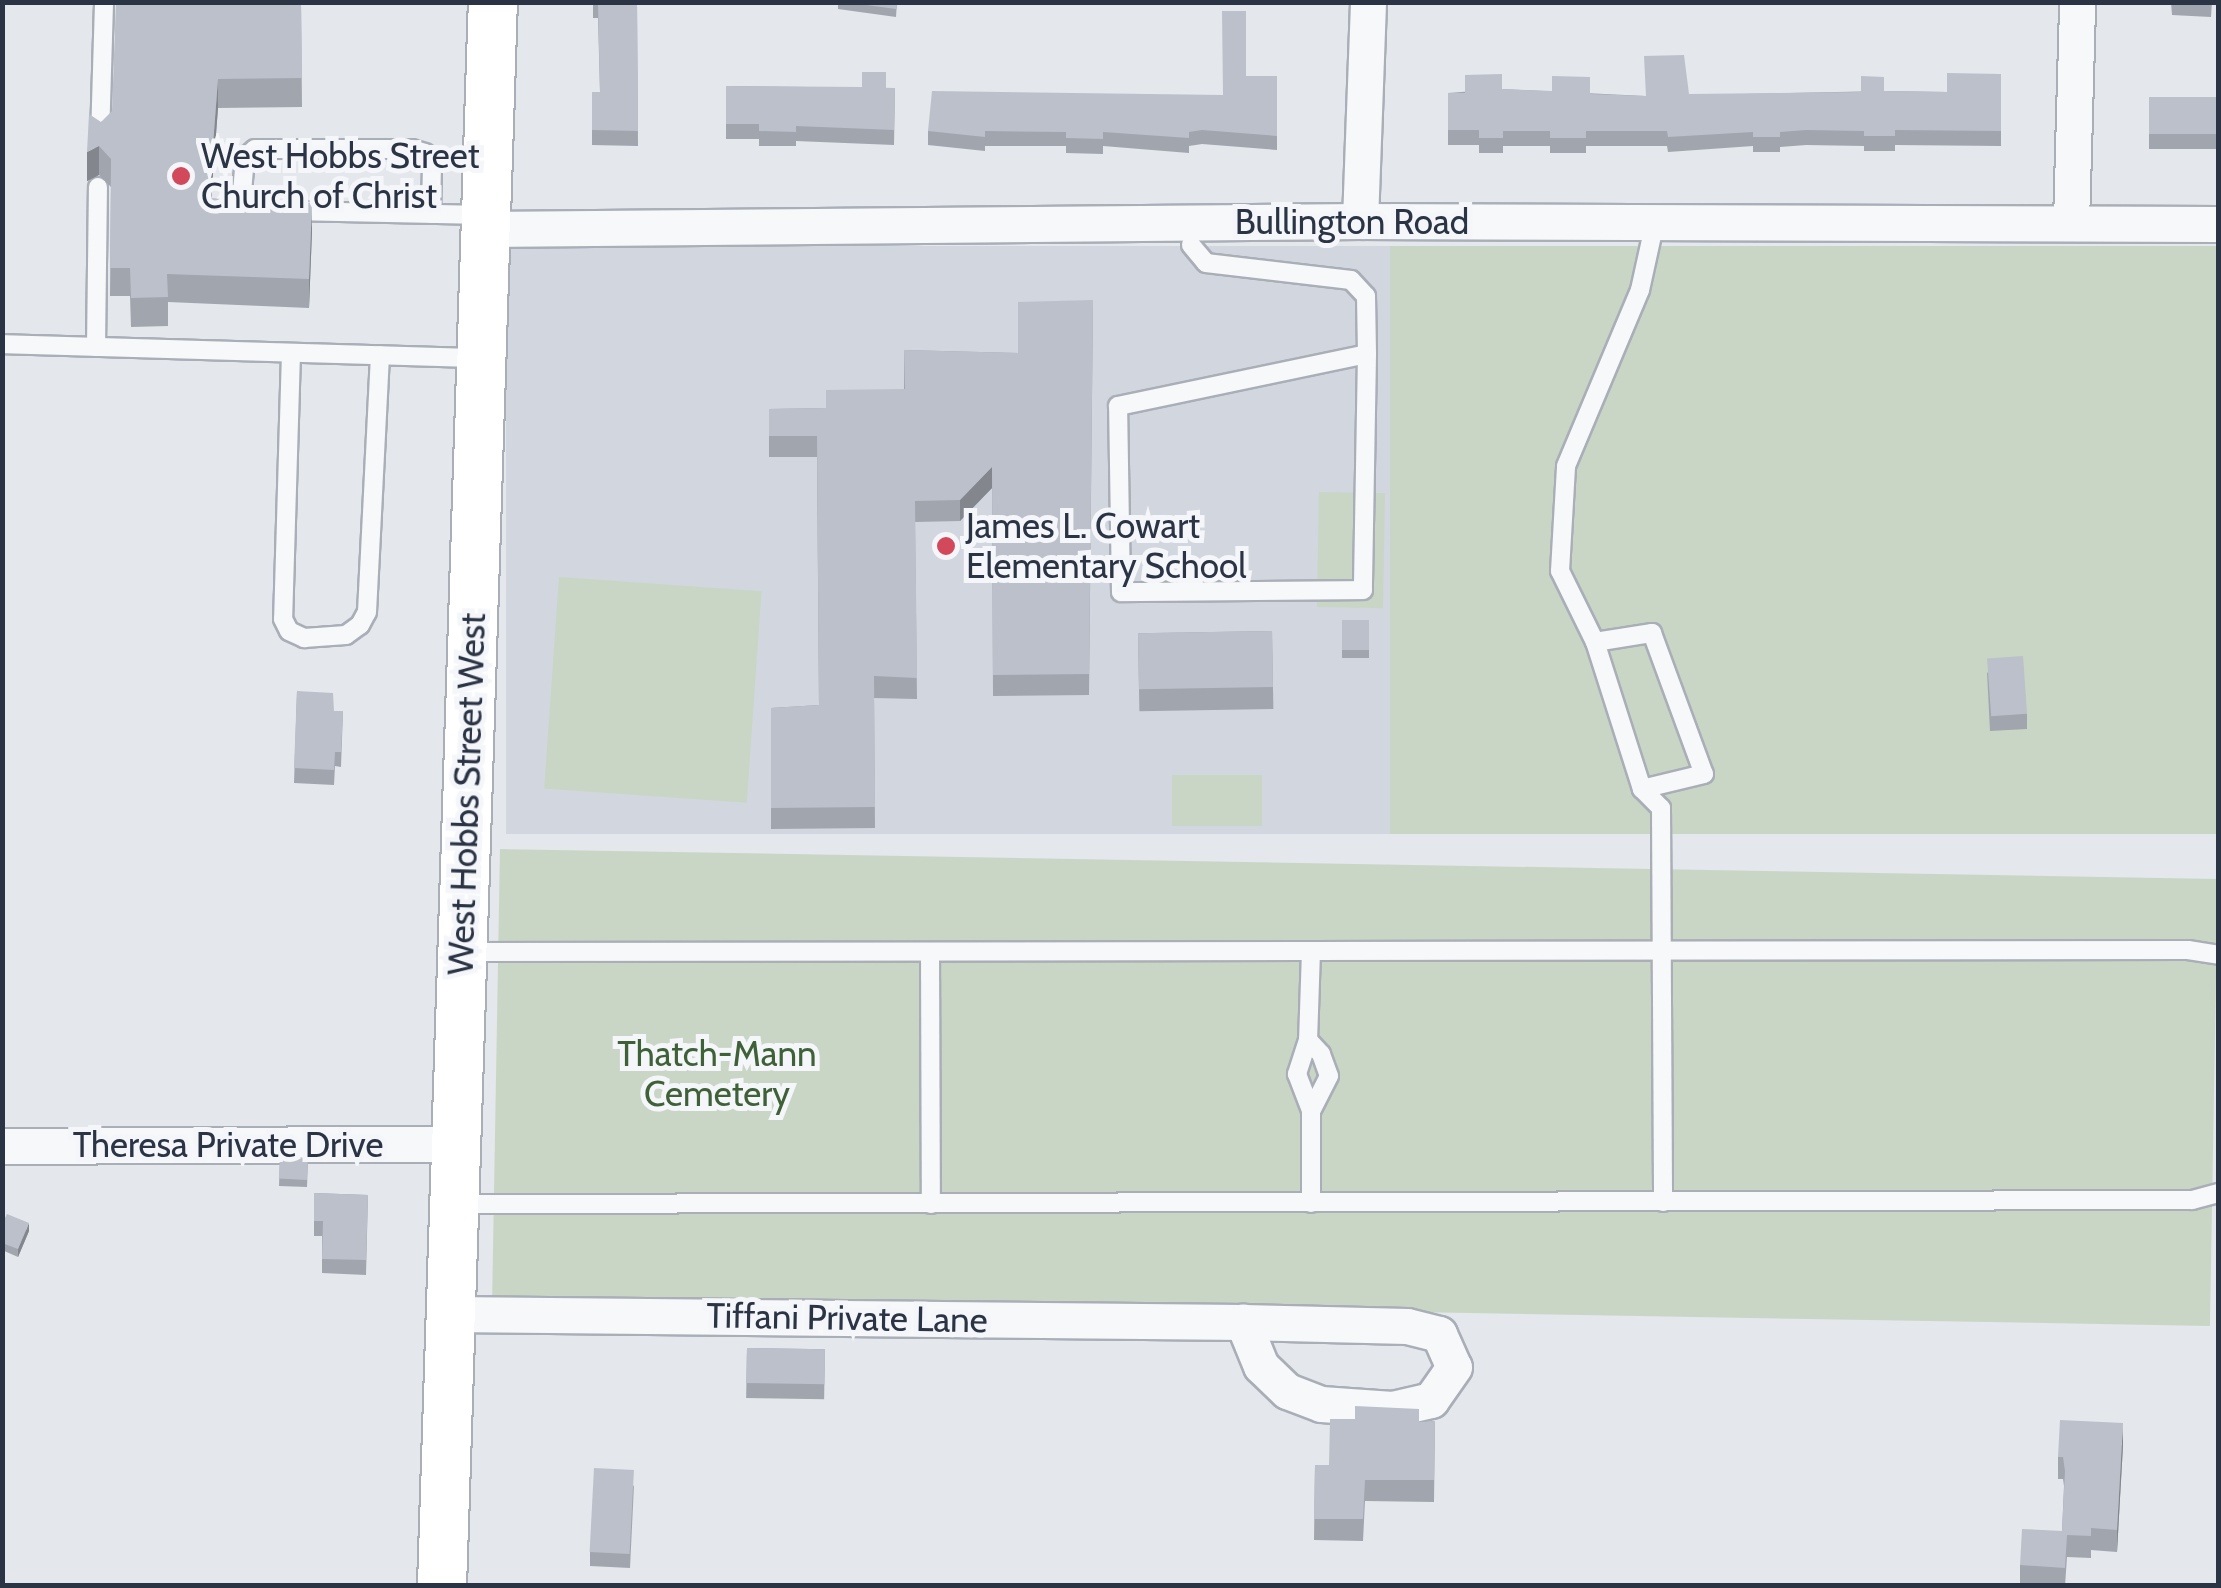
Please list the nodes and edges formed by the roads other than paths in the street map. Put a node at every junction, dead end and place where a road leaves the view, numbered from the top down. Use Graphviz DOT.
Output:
graph roads {
  1 [pos="104,2"];
  2 [pos="494,2"];
  3 [pos="1368,2"];
  4 [pos="2077,2"];
  5 [pos="100,138"];
  6 [pos="98,187"];
  7 [pos="431,214"];
  8 [pos="1360,221"];
  9 [pos="485,222"];
  10 [pos="1655,222"];
  11 [pos="2071,222"];
  12 [pos="2218,224"];
  13 [pos="1191,246"];
  14 [pos="2,344"];
  15 [pos="96,346"];
  16 [pos="291,353"];
  17 [pos="1368,354"];
  18 [pos="380,356"];
  19 [pos="481,358"];
  20 [pos="1595,642"];
  21 [pos="1642,790"];
  22 [pos="1664,950"];
  23 [pos="462,952"];
  24 [pos="930,952"];
  25 [pos="1311,952"];
  26 [pos="2218,956"];
  27 [pos="1308,1040"];
  28 [pos="1311,1111"];
  29 [pos="453,1144"];
  30 [pos="2,1146"];
  31 [pos="2218,1194"];
  32 [pos="1663,1202"];
  33 [pos="1311,1203"];
  34 [pos="452,1204"];
  35 [pos="932,1204"];
  36 [pos="450,1314"];
  37 [pos="1244,1322"];
  38 [pos="442,1586"];
  1 -- 5 [label="lane"];
  2 -- 9 [label="street, West Hobbs Street West"];
  3 -- 8 [label="street"];
  4 -- 11 [label="street"];
  6 -- 15 [label="lane"];
  7 -- 7 [label="lane"];
  7 -- 9 [label="lane"];
  8 -- 9 [label="street, Bullington Road"];
  8 -- 10 [label="street, Bullington Road"];
  9 -- 19 [label="street, West Hobbs Street West"];
  10 -- 11 [label="street, Bullington Road"];
  10 -- 20 [label="lane"];
  11 -- 12 [label="street, Bullington Road"];
  13 -- 17 [label="lane"];
  14 -- 15 [label="lane"];
  15 -- 16 [label="lane"];
  16 -- 18 [label="lane"];
  16 -- 18 [label="lane"];
  17 -- 17 [label="lane"];
  18 -- 19 [label="lane"];
  19 -- 23 [label="street, West Hobbs Street West"];
  20 -- 21 [label="lane"];
  20 -- 21 [label="lane"];
  21 -- 22 [label="lane"];
  22 -- 25 [label="lane"];
  22 -- 26 [label="lane"];
  22 -- 32 [label="lane"];
  23 -- 24 [label="lane"];
  23 -- 29 [label="street, West Hobbs Street West"];
  24 -- 25 [label="lane"];
  24 -- 35 [label="lane"];
  25 -- 27 [label="lane"];
  27 -- 28 [label="lane"];
  27 -- 28 [label="lane"];
  28 -- 33 [label="lane"];
  29 -- 30 [label="street, Theresa Private Drive"];
  29 -- 34 [label="street, West Hobbs Street West"];
  31 -- 32 [label="lane"];
  32 -- 33 [label="lane"];
  33 -- 35 [label="lane"];
  34 -- 35 [label="lane"];
  34 -- 36 [label="street, West Hobbs Street West"];
  36 -- 37 [label="street, Tiffani Private Lane"];
  36 -- 38 [label="street, West Hobbs Street West"];
  37 -- 37 [label="street, Tiffani Private Lane"];
}
